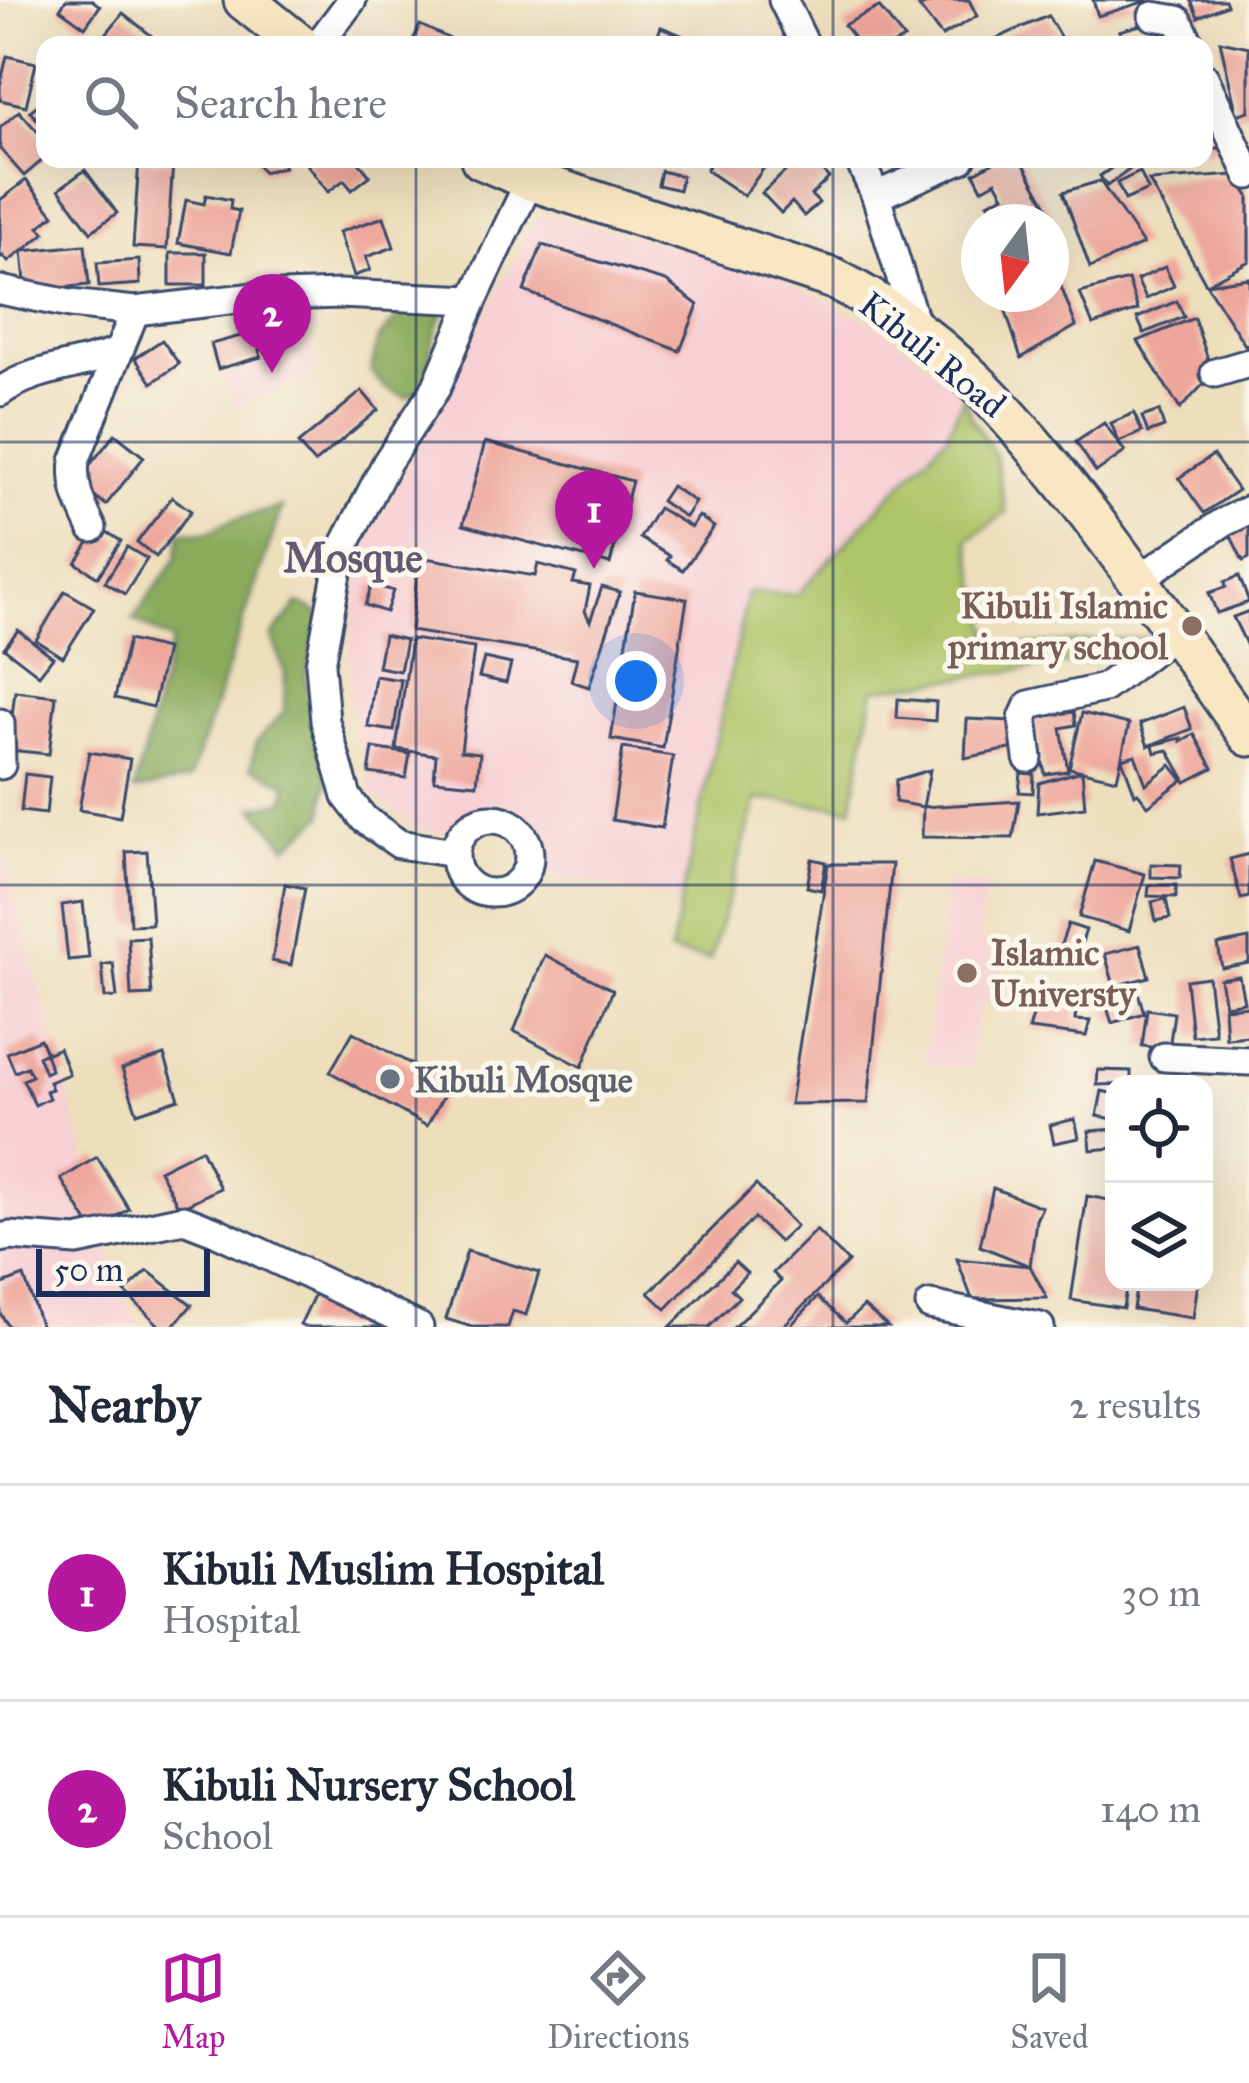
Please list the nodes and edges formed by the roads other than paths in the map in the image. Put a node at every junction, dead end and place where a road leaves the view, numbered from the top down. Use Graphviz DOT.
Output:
graph roads {
  1 [pos="244,0"];
  2 [pos="352,0"];
  3 [pos="783,0"];
  4 [pos="1153,16"];
  5 [pos="291,36"];
  6 [pos="310,36"];
  7 [pos="801,36"];
  8 [pos="1186,36"];
  9 [pos="1213,96"];
  10 [pos="502,168"];
  11 [pos="863,168"];
  12 [pos="940,168"];
  13 [pos="1249,175"];
  14 [pos="530,180"];
  15 [pos="876,196"];
  16 [pos="0,290"];
  17 [pos="473,300"];
  18 [pos="135,310"];
  19 [pos="917,331"];
  20 [pos="117,352"];
  21 [pos="1249,363"];
  22 [pos="1216,373"];
  23 [pos="0,392"];
  24 [pos="1249,510"];
  25 [pos="92,528"];
  26 [pos="1138,579"];
  27 [pos="1176,633"];
  28 [pos="0,723"];
  29 [pos="1249,736"];
  30 [pos="1028,758"];
  31 [pos="1,765"];
  32 [pos="454,853"];
  33 [pos="1164,1057"];
  34 [pos="1249,1060"];
  35 [pos="0,1238"];
  36 [pos="930,1305"];
  37 [pos="419,1327"];
  38 [pos="1040,1327"];
  1 -- 5 [label="street"];
  2 -- 6 [label="street"];
  3 -- 7 [label="street"];
  4 -- 8 [label="street"];
  9 -- 13 [label="street"];
  10 -- 14 [label="street, Kibuli Road"];
  11 -- 15 [label="street"];
  12 -- 15 [label="street"];
  14 -- 17 [label="street"];
  14 -- 19 [label="street, Kibuli Road"];
  15 -- 19 [label="street"];
  16 -- 18 [label="street"];
  17 -- 18 [label="street"];
  17 -- 32 [label="street"];
  18 -- 20 [label="street"];
  19 -- 26 [label="street, Kibuli Road"];
  20 -- 23 [label="street"];
  20 -- 25 [label="street"];
  21 -- 22 [label="street"];
  24 -- 26 [label="street"];
  26 -- 27 [label="street, Kibuli Road"];
  27 -- 29 [label="street, Kibuli Road"];
  27 -- 30 [label="street"];
  28 -- 31 [label="street"];
  32 -- 32 [label="street"];
  33 -- 34 [label="street"];
  35 -- 37 [label="street"];
  36 -- 38 [label="street"];
}
